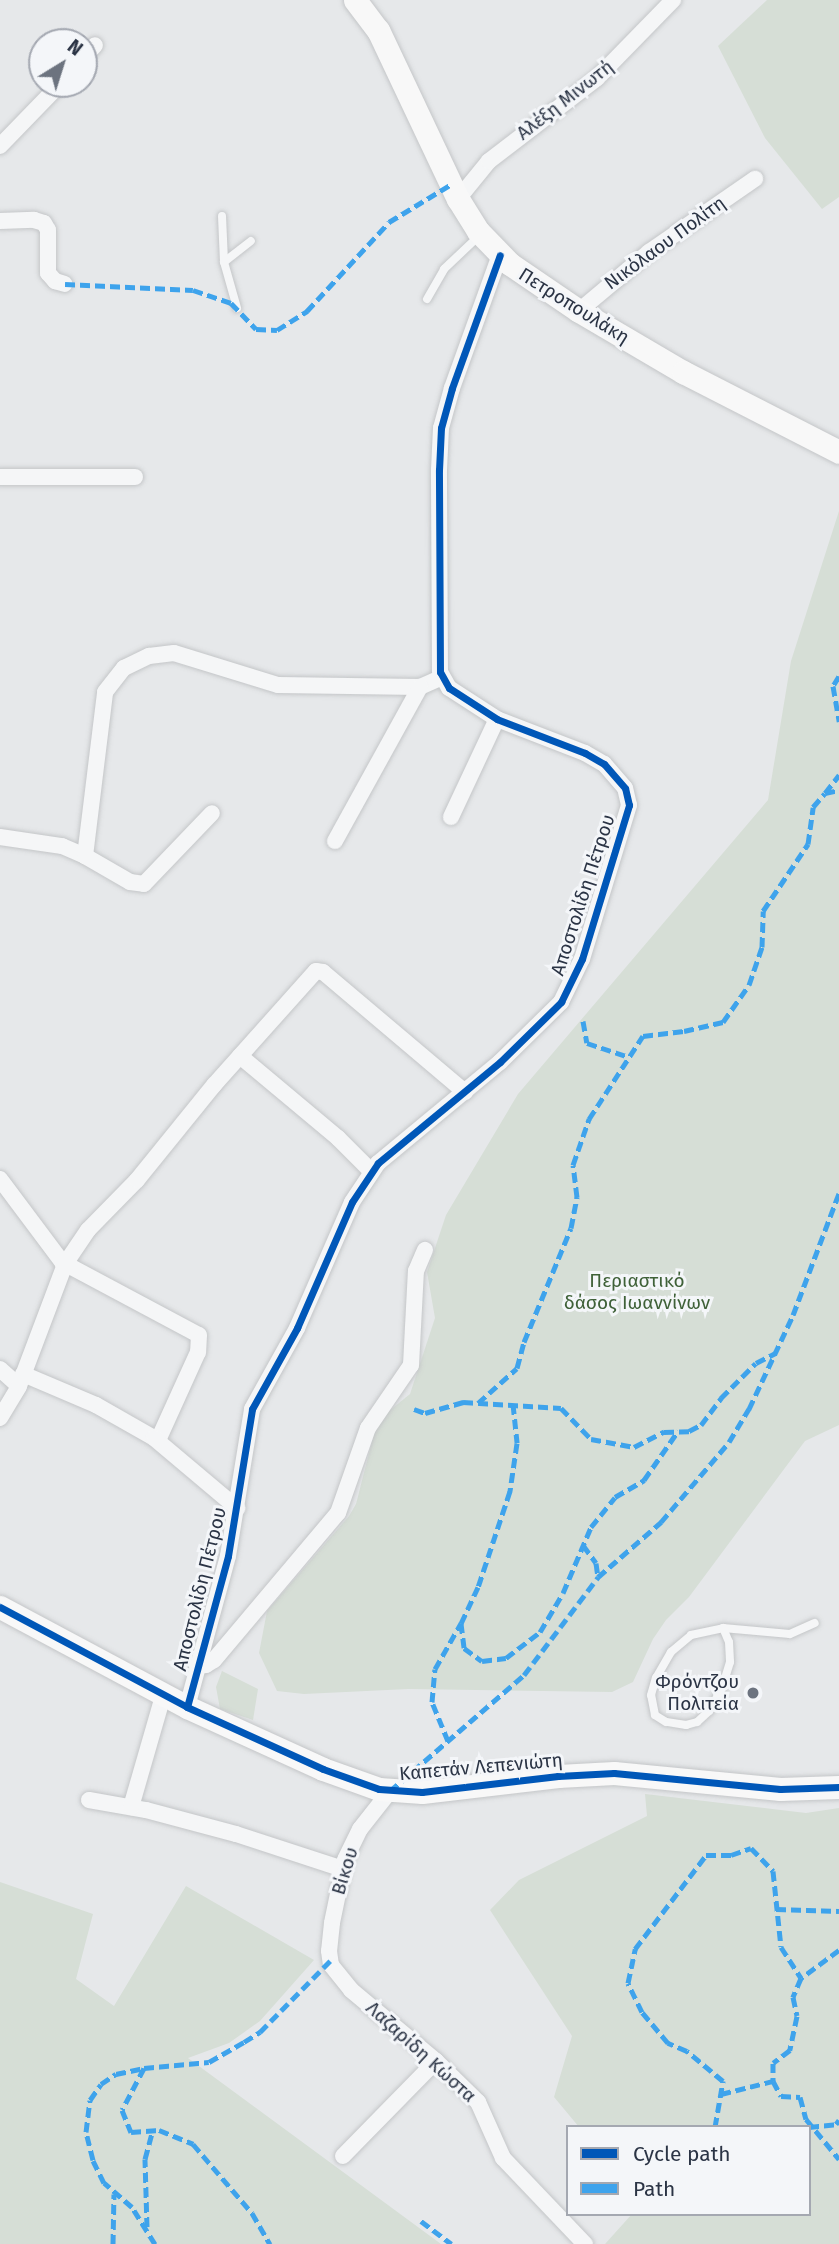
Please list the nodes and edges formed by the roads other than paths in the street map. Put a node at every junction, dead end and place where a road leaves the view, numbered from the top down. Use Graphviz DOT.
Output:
graph roads {
  1 [pos="355,0"];
  2 [pos="673,0"];
  3 [pos="46,98"];
  4 [pos="0,146"];
  5 [pos="755,179"];
  6 [pos="458,199"];
  7 [pos="222,216"];
  8 [pos="0,221"];
  9 [pos="481,234"];
  10 [pos="251,241"];
  11 [pos="500,255"];
  12 [pos="224,262"];
  13 [pos="65,284"];
  14 [pos="426,299"];
  15 [pos="237,308"];
  16 [pos="579,311"];
  17 [pos="839,452"];
  18 [pos="0,477"];
  19 [pos="135,477"];
  20 [pos="442,677"];
  21 [pos="420,687"];
  22 [pos="498,719"];
  23 [pos="212,813"];
  24 [pos="451,817"];
  25 [pos="0,837"];
  26 [pos="335,841"];
  27 [pos="85,856"];
  28 [pos="240,1056"];
  29 [pos="465,1092"];
  30 [pos="371,1171"];
  31 [pos="0,1180"];
  32 [pos="425,1250"];
  33 [pos="65,1264"];
  34 [pos="0,1368"];
  35 [pos="21,1380"];
  36 [pos="0,1418"];
  37 [pos="158,1440"];
  38 [pos="237,1508"];
  39 [pos="0,1607"];
  40 [pos="815,1623"];
  41 [pos="723,1628"];
  42 [pos="197,1666"];
  43 [pos="163,1696"];
  44 [pos="187,1707"];
  45 [pos="839,1787"];
  46 [pos="390,1791"];
  47 [pos="89,1800"];
  48 [pos="131,1807"];
  49 [pos="343,1869"];
  50 [pos="330,1961"];
  51 [pos="436,2061"];
  52 [pos="343,2156"];
  53 [pos="586,2244"];
  1 -- 6 [label="street, Πετροπουλάκη"];
  2 -- 6 [label="street, Αλέξη Μινωτή"];
  3 -- 4 [label="street"];
  5 -- 16 [label="street, Νικόλαου Πολίτη"];
  6 -- 9 [label="street, Πετροπουλάκη"];
  7 -- 12 [label="lane"];
  8 -- 13 [label="street"];
  9 -- 11 [label="street, Πετροπουλάκη"];
  9 -- 14 [label="lane"];
  10 -- 12 [label="lane"];
  11 -- 16 [label="street, Πετροπουλάκη"];
  11 -- 20 [label="street"];
  12 -- 15 [label="lane"];
  16 -- 17 [label="street, Πετροπουλάκη"];
  18 -- 19 [label="street"];
  20 -- 21 [label="street"];
  20 -- 22 [label="street, Αποστολίδη Πέτρου"];
  21 -- 26 [label="street"];
  21 -- 27 [label="street"];
  22 -- 24 [label="street"];
  22 -- 29 [label="street, Αποστολίδη Πέτρου"];
  23 -- 27 [label="street"];
  25 -- 27 [label="street"];
  28 -- 29 [label="street"];
  28 -- 30 [label="street"];
  28 -- 33 [label="street"];
  29 -- 30 [label="street, Αποστολίδη Πέτρου"];
  30 -- 38 [label="street, Αποστολίδη Πέτρου"];
  31 -- 33 [label="street"];
  32 -- 42 [label="street"];
  33 -- 35 [label="street"];
  33 -- 37 [label="street"];
  34 -- 35 [label="street"];
  35 -- 36 [label="street"];
  35 -- 37 [label="street"];
  37 -- 38 [label="street"];
  38 -- 42 [label="street, Αποστολίδη Πέτρου"];
  39 -- 43 [label="street, Καπετάν Λεπενιώτη"];
  40 -- 41 [label="lane"];
  41 -- 41 [label="lane"];
  42 -- 44 [label="street, Αποστολίδη Πέτρου"];
  43 -- 44 [label="street, Καπετάν Λεπενιώτη"];
  43 -- 48 [label="street"];
  44 -- 46 [label="street, Καπετάν Λεπενιώτη"];
  45 -- 46 [label="street, Καπετάν Λεπενιώτη"];
  46 -- 49 [label="street, Βίκου"];
  47 -- 48 [label="street"];
  48 -- 49 [label="street"];
  49 -- 50 [label="street, Βίκου"];
  50 -- 51 [label="street, Λαζαρίδη Κώστα"];
  51 -- 52 [label="street"];
  51 -- 53 [label="street, Λαζαρίδη Κώστα"];
}
